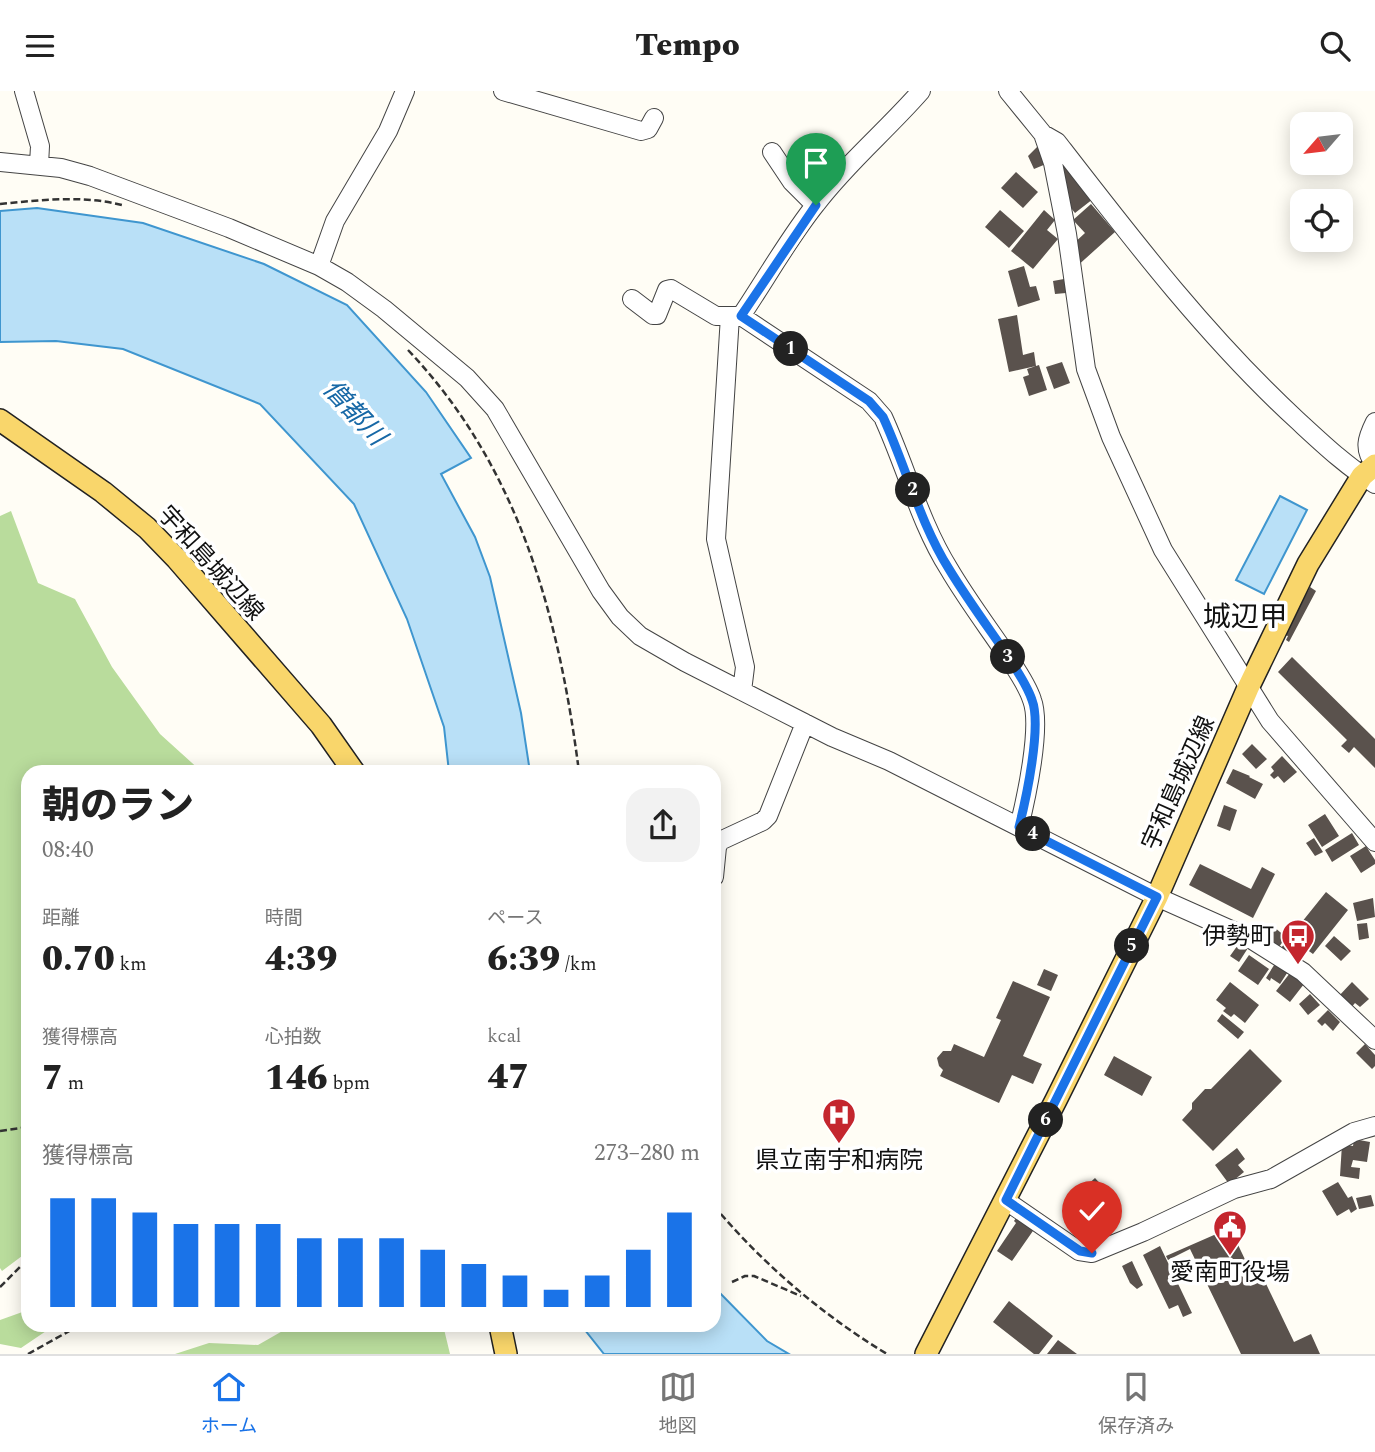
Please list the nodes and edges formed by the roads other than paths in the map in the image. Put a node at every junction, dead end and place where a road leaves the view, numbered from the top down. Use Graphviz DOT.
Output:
graph roads {
  1 [pos="24,91"];
  2 [pos="405,91"];
  3 [pos="503,91"];
  4 [pos="921,91"];
  5 [pos="1008,91"];
  6 [pos="654,118"];
  7 [pos="1043,134"];
  8 [pos="772,152"];
  9 [pos="0,162"];
  10 [pos="39,165"];
  11 [pos="816,205"];
  12 [pos="319,266"];
  13 [pos="632,299"];
  14 [pos="736,316"];
  15 [pos="0,419"];
  16 [pos="1375,422"];
  17 [pos="1372,472"];
  18 [pos="1248,688"];
  19 [pos="742,691"];
  20 [pos="805,723"];
  21 [pos="349,765"];
  22 [pos="1019,827"];
  23 [pos="721,842"];
  24 [pos="1375,842"];
  25 [pos="1157,897"];
  26 [pos="1375,1040"];
  27 [pos="1375,1126"];
  28 [pos="1006,1200"];
  29 [pos="501,1332"];
  30 [pos="506,1354"];
  31 [pos="926,1354"];
  1 -- 10 [label="street"];
  2 -- 12 [label="street"];
  3 -- 6 [label="street"];
  4 -- 11 [label="street"];
  5 -- 7 [label="street"];
  7 -- 17 [label="street"];
  7 -- 18 [label="street"];
  8 -- 11 [label="street"];
  9 -- 10 [label="street"];
  10 -- 12 [label="street"];
  11 -- 14 [label="street"];
  12 -- 19 [label="street"];
  13 -- 14 [label="street"];
  14 -- 19 [label="street"];
  14 -- 22 [label="street"];
  15 -- 21 [label="main road, 宇和島城辺線"];
  16 -- 17 [label="street"];
  17 -- 18 [label="main road, 宇和島城辺線"];
  18 -- 24 [label="street"];
  18 -- 25 [label="main road, 宇和島城辺線"];
  19 -- 20 [label="street"];
  20 -- 22 [label="street"];
  20 -- 23 [label="street"];
  22 -- 25 [label="street"];
  25 -- 26 [label="street"];
  25 -- 28 [label="main road, 宇和島城辺線"];
  27 -- 28 [label="street"];
  28 -- 31 [label="main road, 宇和島城辺線"];
  29 -- 30 [label="main road"];
}
